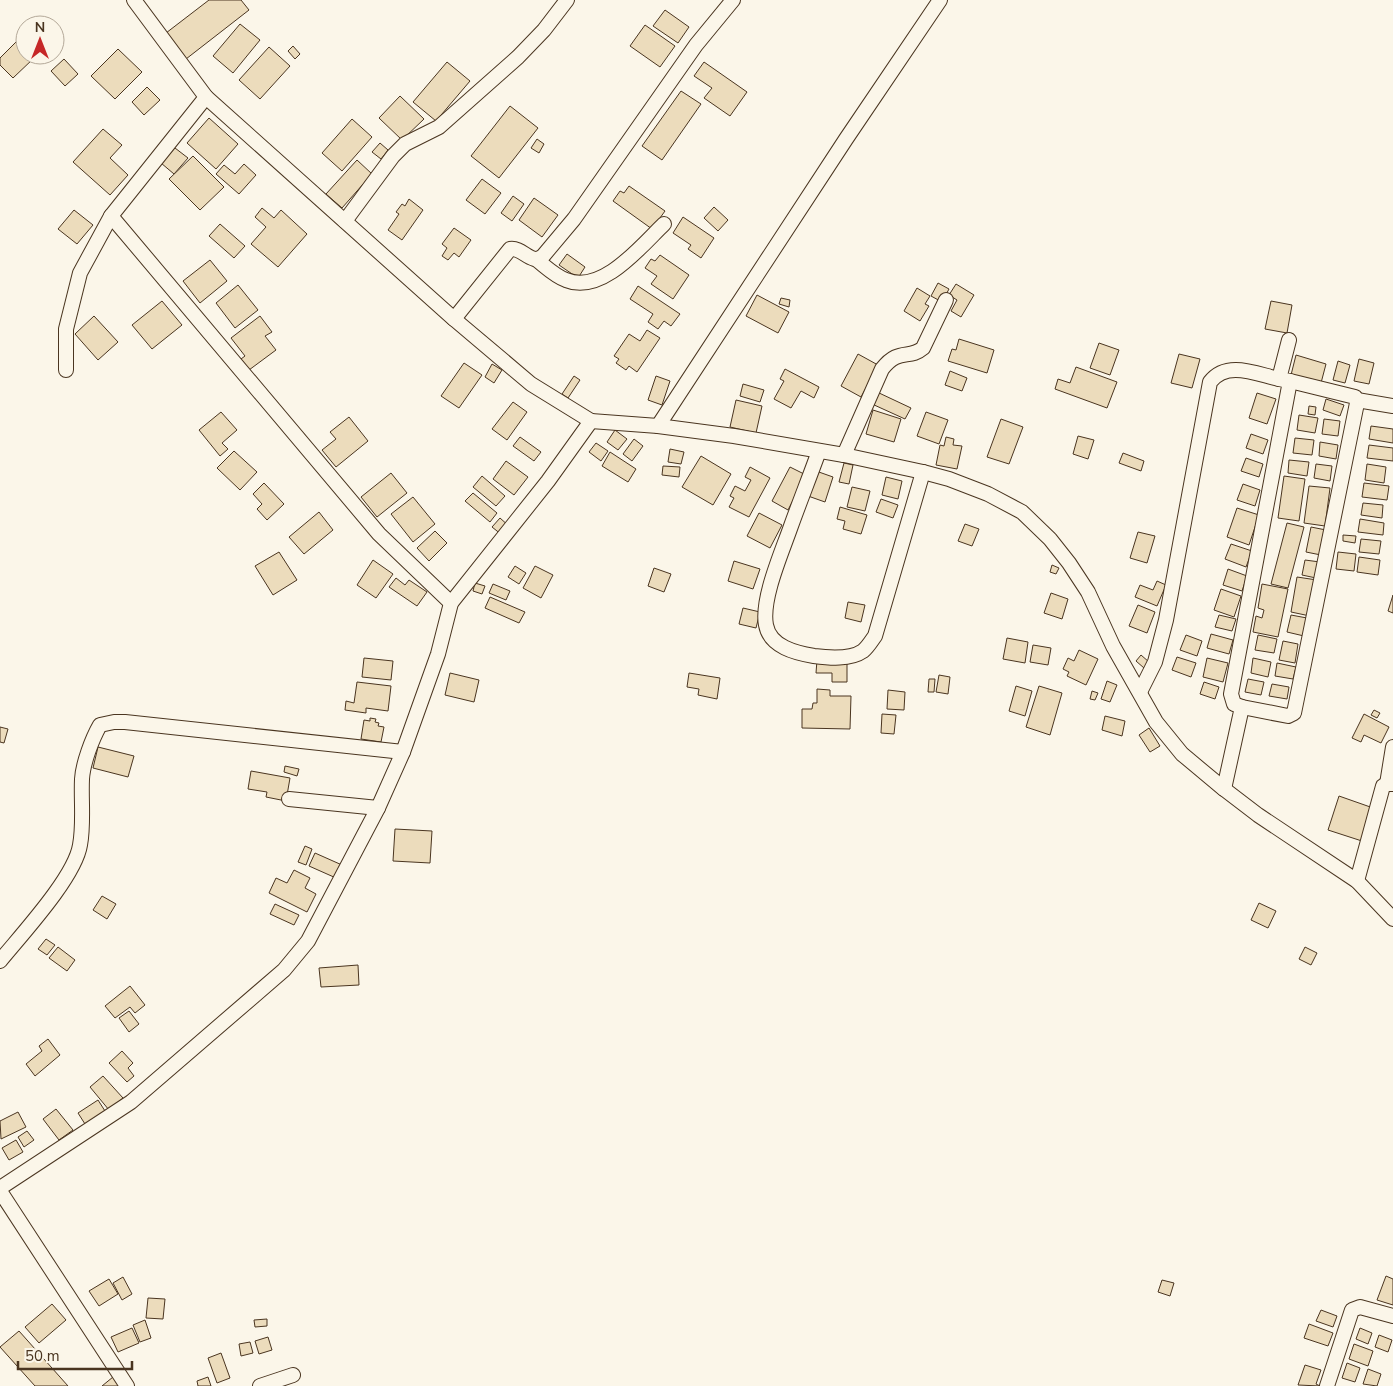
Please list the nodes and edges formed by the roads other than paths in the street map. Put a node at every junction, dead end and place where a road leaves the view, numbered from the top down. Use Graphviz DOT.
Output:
graph roads {
  1 [pos="134,0"];
  2 [pos="567,0"];
  3 [pos="733,0"];
  4 [pos="940,0"];
  5 [pos="206,97"];
  6 [pos="111,216"];
  7 [pos="345,221"];
  8 [pos="664,224"];
  9 [pos="537,260"];
  10 [pos="946,300"];
  11 [pos="454,319"];
  12 [pos="1289,340"];
  13 [pos="66,370"];
  14 [pos="1285,380"];
  15 [pos="1357,400"];
  16 [pos="1393,406"];
  17 [pos="591,421"];
  18 [pos="658,426"];
  19 [pos="819,451"];
  20 [pos="844,456"];
  21 [pos="923,472"];
  22 [pos="451,603"];
  23 [pos="1140,692"];
  24 [pos="1242,708"];
  25 [pos="1393,747"];
  26 [pos="402,752"];
  27 [pos="1390,784"];
  28 [pos="1224,789"];
  29 [pos="289,799"];
  30 [pos="378,808"];
  31 [pos="1357,881"];
  32 [pos="1393,919"];
  33 [pos="0,961"];
  34 [pos="0,1190"];
  35 [pos="1393,1316"];
  36 [pos="293,1375"];
  37 [pos="127,1386"];
  38 [pos="260,1386"];
  39 [pos="1329,1386"];
  1 -- 5 [label="street"];
  2 -- 7 [label="street"];
  3 -- 9 [label="street"];
  4 -- 18 [label="street"];
  5 -- 6 [label="street"];
  5 -- 7 [label="street"];
  6 -- 13 [label="street"];
  6 -- 22 [label="street"];
  7 -- 11 [label="street"];
  8 -- 9 [label="street"];
  9 -- 11 [label="street"];
  10 -- 20 [label="street"];
  11 -- 17 [label="street"];
  12 -- 14 [label="street"];
  14 -- 15 [label="street"];
  14 -- 23 [label="street"];
  14 -- 24 [label="street"];
  15 -- 16 [label="street"];
  15 -- 24 [label="street"];
  17 -- 18 [label="street"];
  17 -- 22 [label="street"];
  18 -- 19 [label="street"];
  19 -- 20 [label="street"];
  19 -- 21 [label="street"];
  20 -- 21 [label="street"];
  21 -- 23 [label="street"];
  22 -- 26 [label="street"];
  23 -- 28 [label="street"];
  24 -- 28 [label="street"];
  25 -- 27 [label="street"];
  26 -- 30 [label="street"];
  26 -- 33 [label="street"];
  27 -- 31 [label="street"];
  28 -- 31 [label="street"];
  29 -- 30 [label="street"];
  30 -- 34 [label="street"];
  31 -- 32 [label="street"];
  34 -- 37 [label="street"];
  35 -- 39 [label="street"];
  36 -- 38 [label="street"];
}
